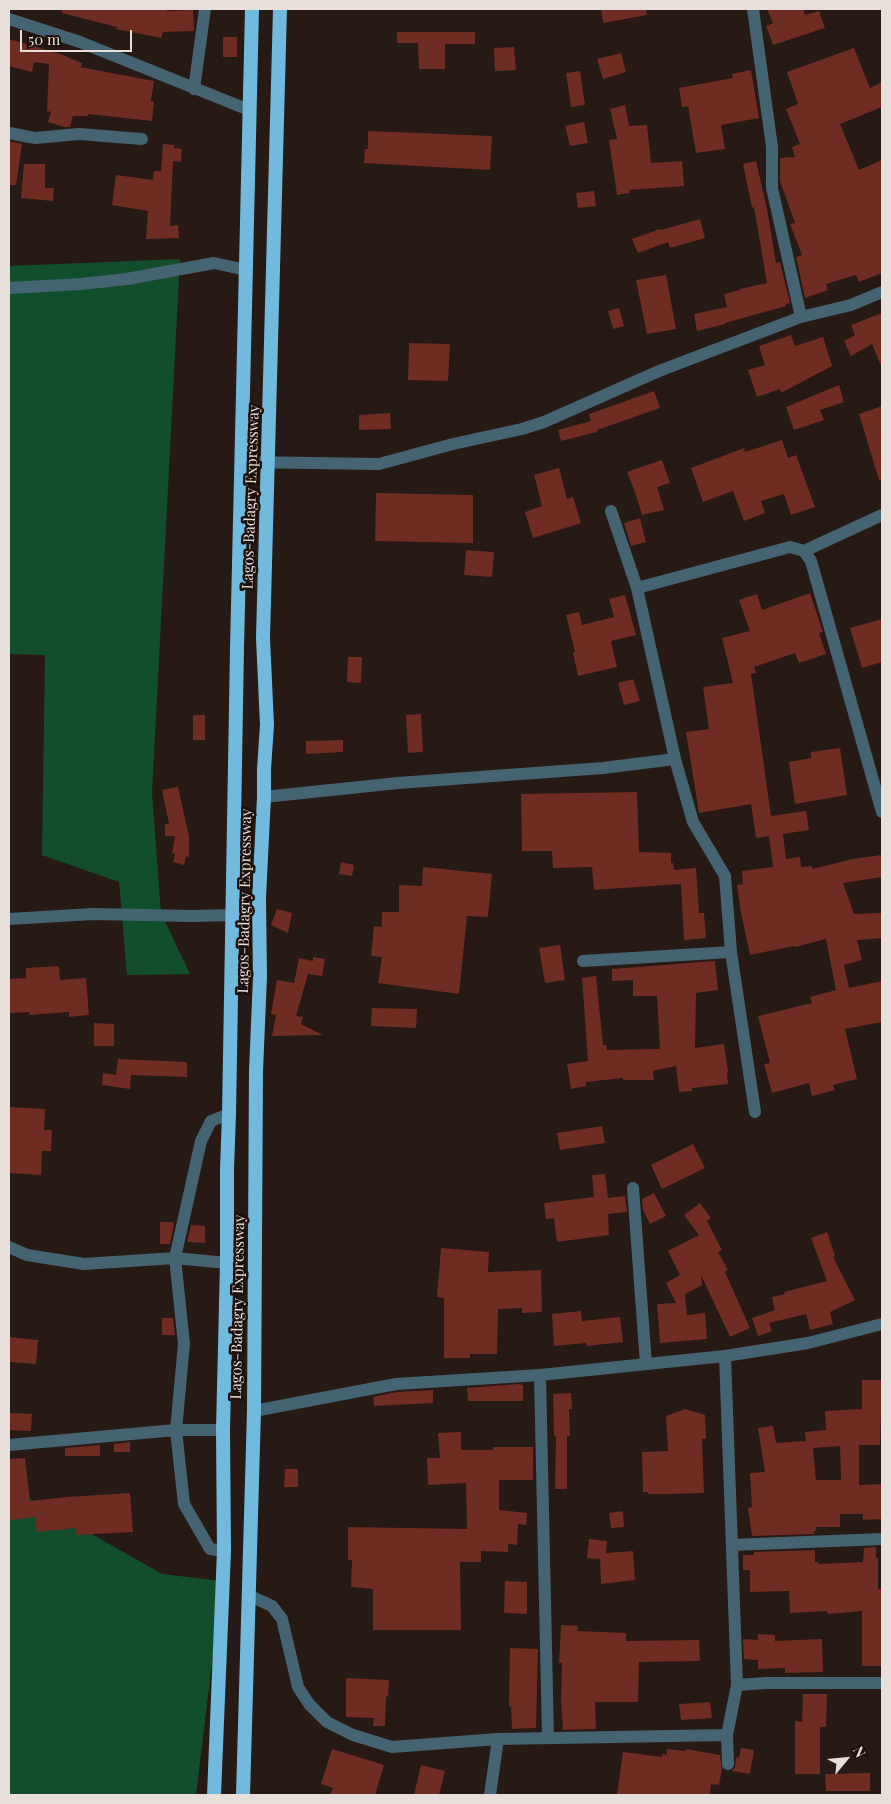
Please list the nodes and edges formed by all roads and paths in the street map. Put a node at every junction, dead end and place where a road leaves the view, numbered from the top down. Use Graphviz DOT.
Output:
graph roads {
  1 [pos="204,9"];
  2 [pos="252,9"];
  3 [pos="280,9"];
  4 [pos="753,9"];
  5 [pos="9,19"];
  6 [pos="194,89"];
  7 [pos="249,110"];
  8 [pos="9,133"];
  9 [pos="142,139"];
  10 [pos="246,270"];
  11 [pos="9,288"];
  12 [pos="882,292"];
  13 [pos="801,317"];
  14 [pos="241,462"];
  15 [pos="268,462"];
  16 [pos="611,512"];
  17 [pos="882,515"];
  18 [pos="804,551"];
  19 [pos="637,588"];
  20 [pos="675,759"];
  21 [pos="264,797"];
  22 [pos="882,812"];
  23 [pos="234,915"];
  24 [pos="9,919"];
  25 [pos="731,952"];
  26 [pos="583,961"];
  27 [pos="755,1112"];
  28 [pos="229,1114"];
  29 [pos="633,1188"];
  30 [pos="9,1246"];
  31 [pos="175,1258"];
  32 [pos="227,1263"];
  33 [pos="882,1324"];
  34 [pos="725,1356"];
  35 [pos="646,1364"];
  36 [pos="540,1375"];
  37 [pos="254,1411"];
  38 [pos="176,1430"];
  39 [pos="223,1430"];
  40 [pos="9,1445"];
  41 [pos="882,1539"];
  42 [pos="732,1545"];
  43 [pos="224,1551"];
  44 [pos="248,1595"];
  45 [pos="882,1683"];
  46 [pos="737,1685"];
  47 [pos="727,1735"];
  48 [pos="548,1738"];
  49 [pos="498,1739"];
  50 [pos="728,1764"];
  51 [pos="214,1795"];
  52 [pos="243,1795"];
  53 [pos="490,1795"];
  1 -- 6 [label="street"];
  2 -- 7 [label="highway, Lagos-Badagry Expressway"];
  3 -- 15 [label="highway, Lagos-Badagry Expressway"];
  4 -- 13 [label="street"];
  5 -- 6 [label="street"];
  6 -- 7 [label="street"];
  7 -- 10 [label="highway, Lagos-Badagry Expressway"];
  8 -- 9 [label="street"];
  10 -- 11 [label="street"];
  10 -- 14 [label="highway, Lagos-Badagry Expressway"];
  12 -- 13 [label="street"];
  13 -- 15 [label="street"];
  14 -- 15 [label="street"];
  14 -- 23 [label="highway, Lagos-Badagry Expressway"];
  15 -- 21 [label="highway, Lagos-Badagry Expressway"];
  16 -- 19 [label="street"];
  17 -- 18 [label="street"];
  18 -- 19 [label="street"];
  18 -- 22 [label="street"];
  19 -- 20 [label="street"];
  20 -- 21 [label="street"];
  20 -- 25 [label="street"];
  21 -- 37 [label="highway, Lagos-Badagry Expressway"];
  23 -- 24 [label="street"];
  23 -- 28 [label="highway, Lagos-Badagry Expressway"];
  25 -- 26 [label="street"];
  25 -- 27 [label="street"];
  28 -- 31 [label="street"];
  28 -- 32 [label="highway, Lagos-Badagry Expressway"];
  29 -- 35 [label="street"];
  30 -- 31 [label="street"];
  31 -- 32 [label="street"];
  31 -- 38 [label="street"];
  32 -- 39 [label="highway, Lagos-Badagry Expressway"];
  33 -- 34 [label="street"];
  34 -- 35 [label="street"];
  34 -- 42 [label="street"];
  35 -- 36 [label="street"];
  36 -- 37 [label="street"];
  36 -- 48 [label="street"];
  37 -- 44 [label="highway, Lagos-Badagry Expressway"];
  38 -- 39 [label="street"];
  38 -- 40 [label="street"];
  38 -- 43 [label="street"];
  39 -- 43 [label="highway, Lagos-Badagry Expressway"];
  41 -- 42 [label="street"];
  42 -- 46 [label="street"];
  43 -- 51 [label="highway, Lagos-Badagry Expressway"];
  44 -- 49 [label="street"];
  44 -- 52 [label="highway, Lagos-Badagry Expressway"];
  45 -- 46 [label="street"];
  46 -- 47 [label="street"];
  47 -- 48 [label="street"];
  47 -- 50 [label="street"];
  48 -- 49 [label="street"];
  49 -- 53 [label="street"];
}
